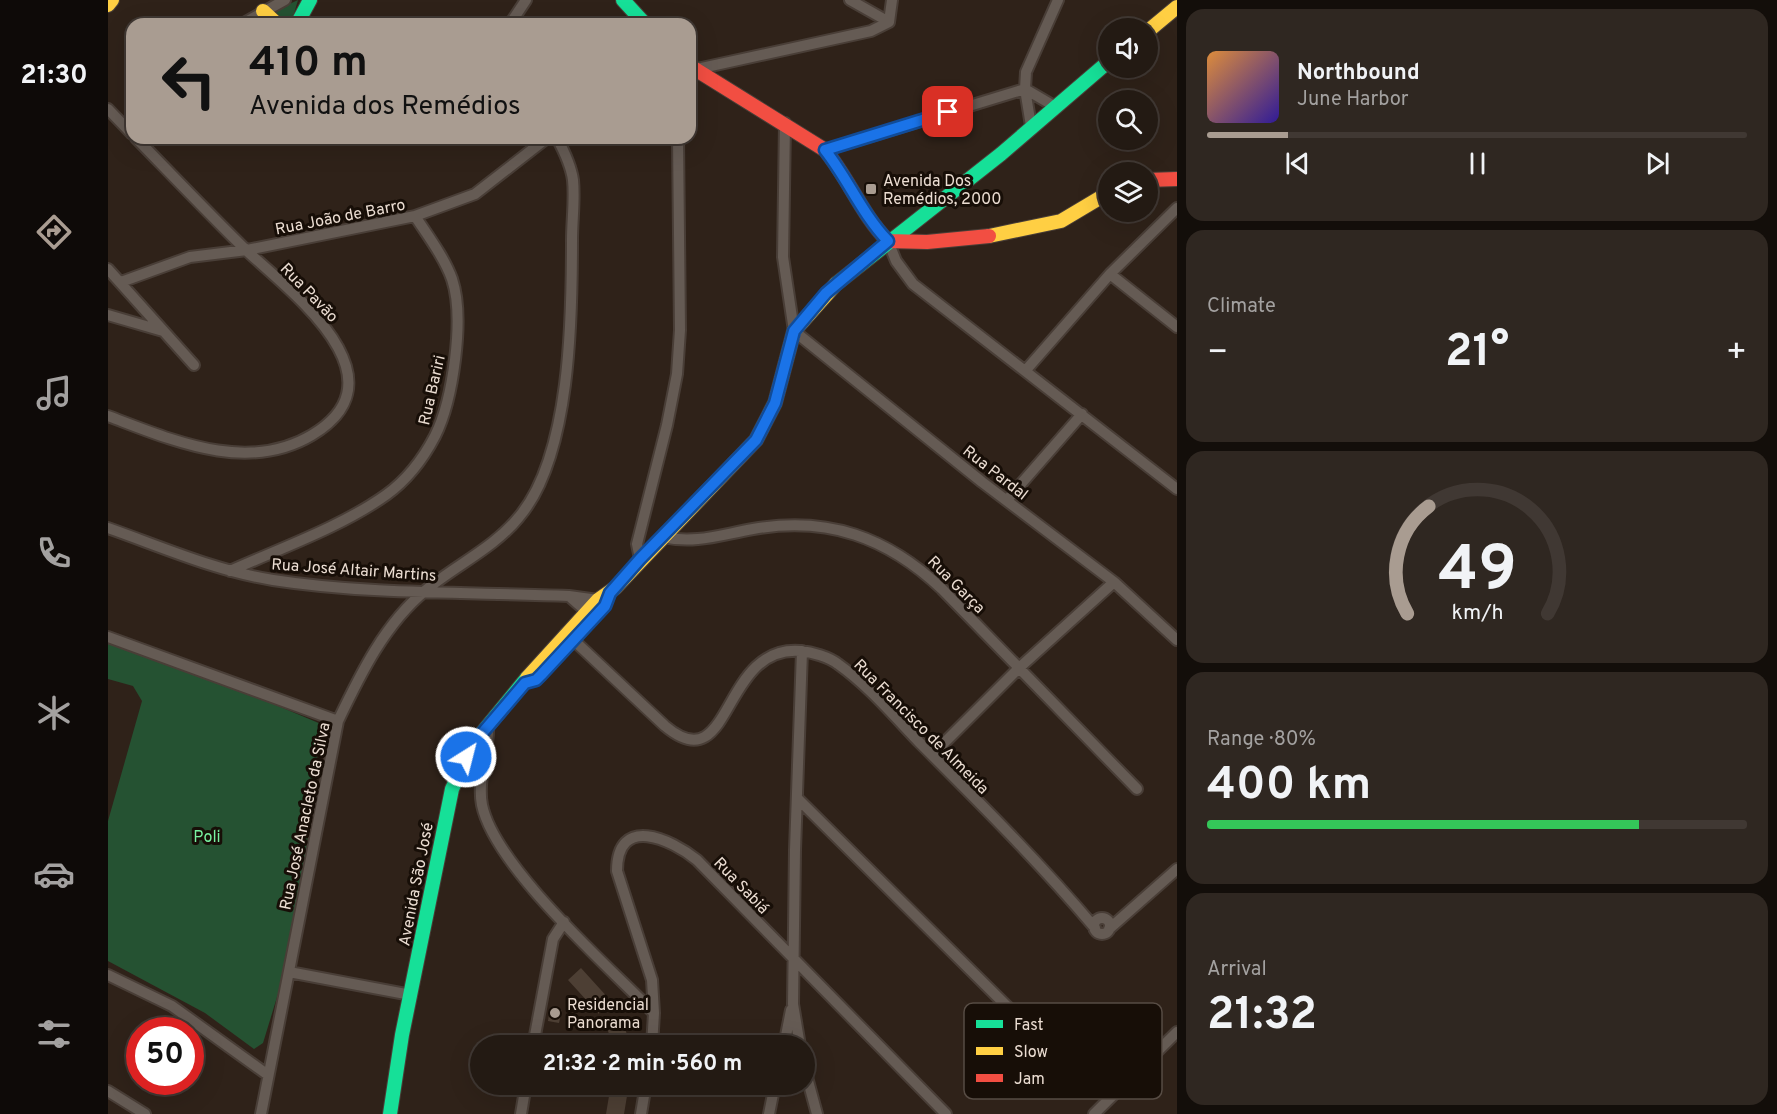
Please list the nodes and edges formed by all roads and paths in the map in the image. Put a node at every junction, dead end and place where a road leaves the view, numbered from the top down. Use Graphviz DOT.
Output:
graph roads {
  1 [pos="112,0"];
  2 [pos="285,0"];
  3 [pos="310,0"];
  4 [pos="526,0"];
  5 [pos="623,0"];
  6 [pos="850,0"];
  7 [pos="892,0"];
  8 [pos="1058,0"];
  9 [pos="108,5"];
  10 [pos="1177,7"];
  11 [pos="263,11"];
  12 [pos="252,18"];
  13 [pos="271,18"];
  14 [pos="300,18"];
  15 [pos="514,18"];
  16 [pos="639,18"];
  17 [pos="890,22"];
  18 [pos="1158,23"];
  19 [pos="696,67"];
  20 [pos="696,70"];
  21 [pos="1098,70"];
  22 [pos="1025,89"];
  23 [pos="1054,106"];
  24 [pos="108,109"];
  25 [pos="785,123"];
  26 [pos="1031,126"];
  27 [pos="126,127"];
  28 [pos="143,144"];
  29 [pos="539,144"];
  30 [pos="560,144"];
  31 [pos="678,144"];
  32 [pos="825,150"];
  33 [pos="1177,179"];
  34 [pos="1158,180"];
  35 [pos="1098,199"];
  36 [pos="1177,208"];
  37 [pos="415,216"];
  38 [pos="888,241"];
  39 [pos="247,250"];
  40 [pos="108,269"];
  41 [pos="1110,274"];
  42 [pos="121,282"];
  43 [pos="108,315"];
  44 [pos="1177,327"];
  45 [pos="163,331"];
  46 [pos="794,331"];
  47 [pos="194,366"];
  48 [pos="1026,370"];
  49 [pos="1082,414"];
  50 [pos="108,416"];
  51 [pos="1177,489"];
  52 [pos="1007,500"];
  53 [pos="108,528"];
  54 [pos="662,537"];
  55 [pos="640,559"];
  56 [pos="230,571"];
  57 [pos="1114,582"];
  58 [pos="425,591"];
  59 [pos="569,596"];
  60 [pos="604,600"];
  61 [pos="590,615"];
  62 [pos="108,637"];
  63 [pos="570,637"];
  64 [pos="1177,640"];
  65 [pos="802,651"];
  66 [pos="1018,668"];
  67 [pos="338,721"];
  68 [pos="488,727"];
  69 [pos="932,755"];
  70 [pos="1137,789"];
  71 [pos="797,798"];
  72 [pos="1177,869"];
  73 [pos="564,922"];
  74 [pos="793,959"];
  75 [pos="289,972"];
  76 [pos="108,975"];
  77 [pos="411,995"];
  78 [pos="1004,1003"];
  79 [pos="793,1004"];
  80 [pos="654,1012"];
  81 [pos="1177,1032"];
  82 [pos="535,1035"];
  83 [pos="653,1035"];
  84 [pos="786,1035"];
  85 [pos="798,1035"];
  86 [pos="1162,1047"];
  87 [pos="268,1075"];
  88 [pos="108,1091"];
  89 [pos="524,1095"];
  90 [pos="644,1095"];
  91 [pos="773,1095"];
  92 [pos="812,1095"];
  93 [pos="1109,1099"];
  94 [pos="145,1114"];
  95 [pos="261,1114"];
  96 [pos="390,1114"];
  97 [pos="520,1114"];
  98 [pos="641,1114"];
  99 [pos="769,1114"];
  100 [pos="817,1114"];
  101 [pos="946,1114"];
  102 [pos="1094,1114"];
  1 -- 9 [label="main road"];
  2 -- 11 [label="street"];
  3 -- 14 [label="main road"];
  4 -- 15 [label="street"];
  5 -- 16 [label="main road"];
  6 -- 17 [label="street"];
  7 -- 17 [label="street"];
  8 -- 22 [label="street"];
  10 -- 18 [label="main road"];
  11 -- 12 [label="street"];
  11 -- 13 [label="main road"];
  17 -- 19 [label="street"];
  20 -- 25 [label="main road"];
  21 -- 23 [label="main road, Avenida São José"];
  22 -- 23 [label="street"];
  22 -- 26 [label="street"];
  22 -- 32 [label="street"];
  23 -- 26 [label="main road, Avenida São José"];
  24 -- 27 [label="street, Rua Pavão"];
  25 -- 32 [label="main road"];
  25 -- 46 [label="street"];
  26 -- 38 [label="main road, Avenida São José"];
  28 -- 39 [label="street, Rua Pavão"];
  29 -- 37 [label="street, Rua João de Barro"];
  30 -- 58 [label="street, Rua José Anacleto da Silva"];
  31 -- 55 [label="street"];
  32 -- 38 [label="main road"];
  33 -- 34 [label="main road"];
  35 -- 38 [label="main road"];
  36 -- 41 [label="street"];
  37 -- 39 [label="street, Rua João de Barro"];
  37 -- 56 [label="street, Rua Bariri"];
  38 -- 46 [label="main road, Avenida São José"];
  38 -- 48 [label="street"];
  39 -- 42 [label="street, Rua João de Barro"];
  39 -- 50 [label="street, Rua Pavão"];
  40 -- 42 [label="street"];
  41 -- 44 [label="street"];
  41 -- 48 [label="street"];
  42 -- 45 [label="street"];
  43 -- 45 [label="street"];
  45 -- 47 [label="street"];
  46 -- 52 [label="street, Rua Pardal"];
  46 -- 54 [label="main road, Avenida São José"];
  48 -- 49 [label="street"];
  49 -- 51 [label="street"];
  49 -- 52 [label="street"];
  52 -- 57 [label="street, Rua Pardal"];
  53 -- 56 [label="street, Rua José Altair Martins"];
  54 -- 55 [label="main road, Avenida São José"];
  54 -- 66 [label="street, Rua Garça"];
  55 -- 60 [label="main road, Avenida São José"];
  56 -- 58 [label="street, Rua José Altair Martins"];
  57 -- 64 [label="street, Rua Pardal"];
  57 -- 66 [label="street"];
  58 -- 59 [label="street, Rua José Altair Martins"];
  58 -- 67 [label="street, Rua José Anacleto da Silva"];
  59 -- 60 [label="street, Rua José Altair Martins"];
  59 -- 61 [label="street"];
  60 -- 61 [label="main road, Avenida São José"];
  61 -- 63 [label="main road, Avenida São José"];
  62 -- 67 [label="street"];
  63 -- 65 [label="street, Rua Francisco de Almeida"];
  63 -- 68 [label="main road, Avenida São José"];
  65 -- 69 [label="street, Rua Francisco de Almeida"];
  65 -- 71 [label="street"];
  66 -- 69 [label="street"];
  66 -- 70 [label="street, Rua Garça"];
  67 -- 75 [label="street, Rua José Anacleto da Silva"];
  68 -- 73 [label="street"];
  68 -- 77 [label="main road, Avenida São José"];
  69 -- 72 [label="street, Rua Francisco de Almeida"];
  71 -- 74 [label="street"];
  71 -- 78 [label="street"];
  73 -- 80 [label="street"];
  73 -- 82 [label="street"];
  74 -- 79 [label="street"];
  74 -- 80 [label="street, Rua Sabiá"];
  74 -- 101 [label="street, Rua Sabiá"];
  75 -- 77 [label="street"];
  75 -- 87 [label="street, Rua José Anacleto da Silva"];
  76 -- 87 [label="street"];
  77 -- 96 [label="main road, Avenida São José"];
  79 -- 84 [label="street"];
  79 -- 85 [label="street"];
  80 -- 83 [label="street"];
  81 -- 86 [label="street"];
  87 -- 95 [label="street, Rua José Anacleto da Silva"];
  88 -- 94 [label="street"];
  89 -- 97 [label="street"];
  90 -- 98 [label="street"];
  91 -- 99 [label="street"];
  92 -- 100 [label="street"];
  93 -- 102 [label="street"];
}
